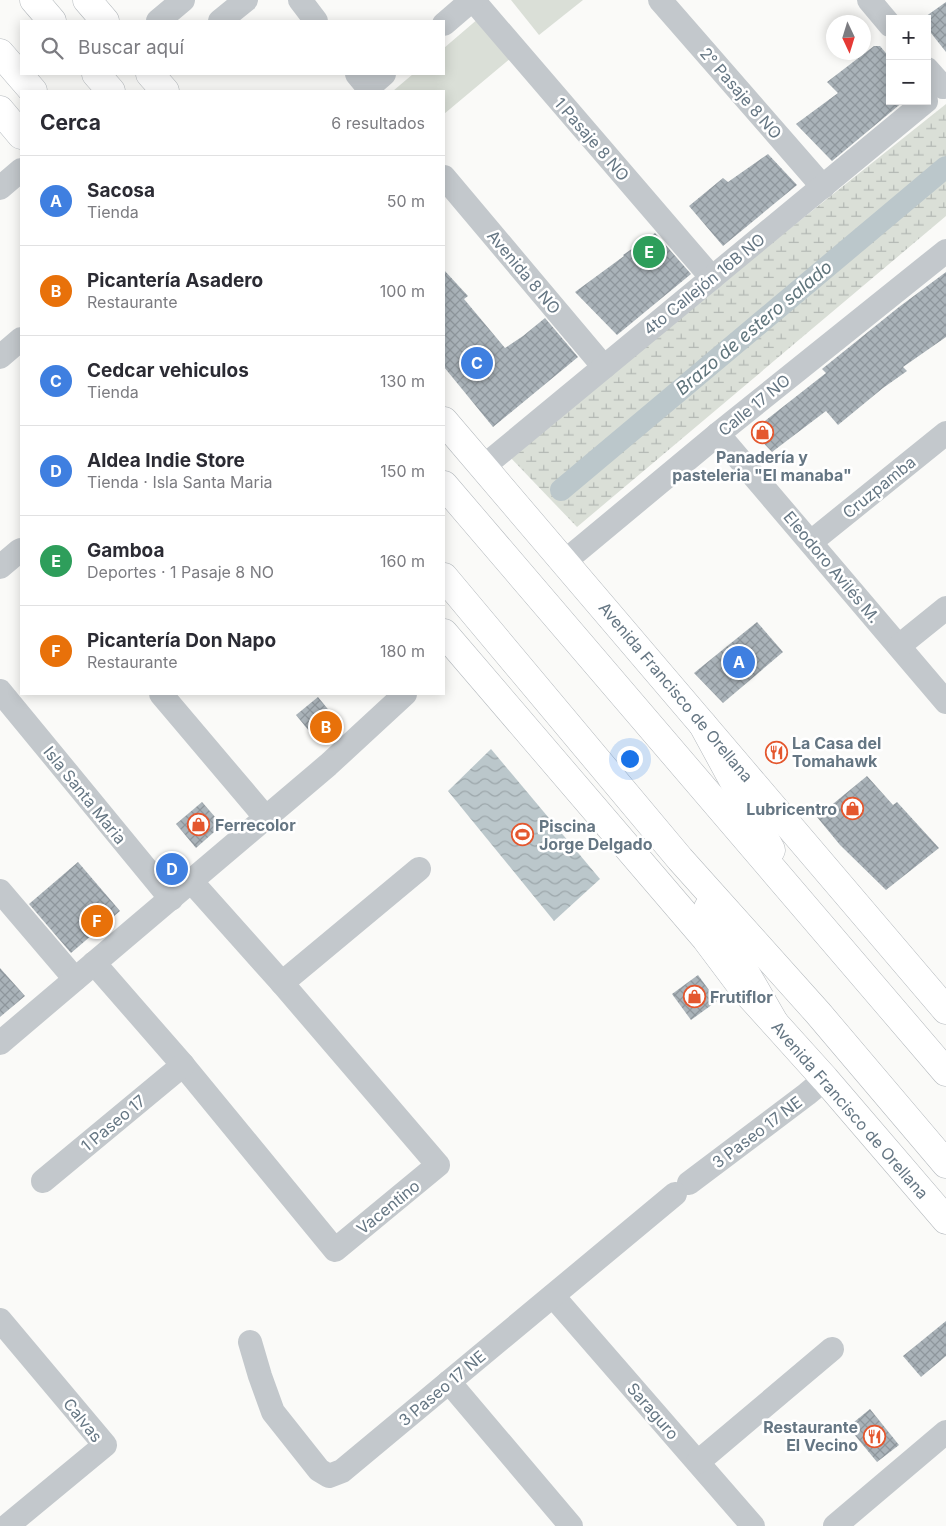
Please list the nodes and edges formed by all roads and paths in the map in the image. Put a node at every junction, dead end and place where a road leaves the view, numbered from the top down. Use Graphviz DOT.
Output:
graph roads {
  1 [pos="34,0"];
  2 [pos="88,0"];
  3 [pos="183,0"];
  4 [pos="246,0"];
  5 [pos="300,0"];
  6 [pos="472,0"];
  7 [pos="660,0"];
  8 [pos="869,0"];
  9 [pos="51,20"];
  10 [pos="104,20"];
  11 [pos="159,20"];
  12 [pos="221,20"];
  13 [pos="315,20"];
  14 [pos="886,20"];
  15 [pos="445,23"];
  16 [pos="0,53"];
  17 [pos="97,75"];
  18 [pos="931,80"];
  19 [pos="32,90"];
  20 [pos="110,90"];
  21 [pos="936,94"];
  22 [pos="0,110"];
  23 [pos="20,134"];
  24 [pos="20,171"];
  25 [pos="445,179"];
  26 [pos="823,187"];
  27 [pos="0,188"];
  28 [pos="946,251"];
  29 [pos="712,278"];
  30 [pos="20,340"];
  31 [pos="0,357"];
  32 [pos="604,367"];
  33 [pos="445,422"];
  34 [pos="946,433"];
  35 [pos="718,434"];
  36 [pos="483,467"];
  37 [pos="445,486"];
  38 [pos="811,542"];
  39 [pos="20,550"];
  40 [pos="564,562"];
  41 [pos="0,567"];
  42 [pos="445,578"];
  43 [pos="946,608"];
  44 [pos="448,646"];
  45 [pos="898,646"];
  46 [pos="0,691"];
  47 [pos="162,695"];
  48 [pos="404,695"];
  49 [pos="946,702"];
  50 [pos="704,725"];
  51 [pos="266,818"];
  52 [pos="680,858"];
  53 [pos="418,870"];
  54 [pos="191,881"];
  55 [pos="0,891"];
  56 [pos="797,897"];
  57 [pos="171,899"];
  58 [pos="94,963"];
  59 [pos="75,979"];
  60 [pos="282,984"];
  61 [pos="946,1010"];
  62 [pos="774,1022"];
  63 [pos="0,1043"];
  64 [pos="183,1065"];
  65 [pos="946,1072"];
  66 [pos="825,1079"];
  67 [pos="946,1164"];
  68 [pos="43,1181"];
  69 [pos="946,1220"];
  70 [pos="553,1296"];
  71 [pos="0,1320"];
  72 [pos="250,1342"];
  73 [pos="832,1349"];
  74 [pos="449,1382"];
  75 [pos="946,1432"];
  76 [pos="698,1462"];
  77 [pos="7,1526"];
  78 [pos="571,1526"];
  79 [pos="753,1526"];
  80 [pos="835,1526"];
  1 -- 9 [label="main road"];
  2 -- 10 [label="main road"];
  3 -- 11 [label="street"];
  4 -- 12 [label="street"];
  5 -- 13 [label="street"];
  6 -- 15 [label="street"];
  6 -- 29 [label="street, 1 Pasaje 8 NO"];
  7 -- 26 [label="street, 2° Pasaje 8 NO"];
  8 -- 14 [label="street"];
  16 -- 19 [label="main road"];
  17 -- 20 [label="main road"];
  18 -- 21 [label="street"];
  21 -- 26 [label="street, 4to Callejón 16B NO"];
  22 -- 23 [label="main road"];
  24 -- 27 [label="street"];
  25 -- 32 [label="street, Avenida 8 NO"];
  26 -- 29 [label="street, 4to Callejón 16B NO"];
  28 -- 35 [label="street, Calle 17 NO"];
  29 -- 32 [label="street, 4to Callejón 16B NO"];
  30 -- 31 [label="street"];
  32 -- 36 [label="street, 4to Callejón 16B NO"];
  33 -- 36 [label="main road, Avenida Francisco de Orellana"];
  34 -- 38 [label="street, Cruzpamba"];
  35 -- 38 [label="street, Eleodoro Avilés M."];
  35 -- 40 [label="street, Calle 17 NO"];
  36 -- 40 [label="main road, Avenida Francisco de Orellana"];
  37 -- 56 [label="main road"];
  38 -- 45 [label="street, Eleodoro Avilés M."];
  39 -- 41 [label="street"];
  40 -- 50 [label="main road, Avenida Francisco de Orellana"];
  42 -- 52 [label="main road"];
  43 -- 45 [label="street"];
  44 -- 62 [label="main road, Avenida Francisco de Orellana"];
  45 -- 49 [label="street, Eleodoro Avilés M."];
  46 -- 57 [label="street, Isla Santa Maria"];
  47 -- 51 [label="street"];
  48 -- 51 [label="street"];
  50 -- 56 [label="main road"];
  50 -- 61 [label="main road, Avenida Francisco de Orellana"];
  51 -- 54 [label="street"];
  52 -- 62 [label="main road"];
  52 -- 67 [label="main road"];
  53 -- 60 [label="street"];
  54 -- 57 [label="street"];
  54 -- 60 [label="street, Vacentino"];
  55 -- 59 [label="street"];
  56 -- 65 [label="main road"];
  57 -- 58 [label="street"];
  58 -- 59 [label="street"];
  58 -- 64 [label="street, Vacentino"];
  59 -- 63 [label="street"];
  60 -- 64 [label="street, Vacentino"];
  62 -- 66 [label="main road, Avenida Francisco de Orellana"];
  64 -- 68 [label="street, 1 Paseo 17"];
  66 -- 69 [label="main road, Avenida Francisco de Orellana"];
  66 -- 70 [label="street, 3 Paseo 17 NE"];
  70 -- 74 [label="street, 3 Paseo 17 NE"];
  70 -- 76 [label="street, Saraguro"];
  71 -- 77 [label="street, Calvas"];
  72 -- 74 [label="street, 3 Paseo 17 NE"];
  73 -- 76 [label="street"];
  74 -- 78 [label="street"];
  75 -- 80 [label="street"];
  76 -- 79 [label="street, Saraguro"];
}
